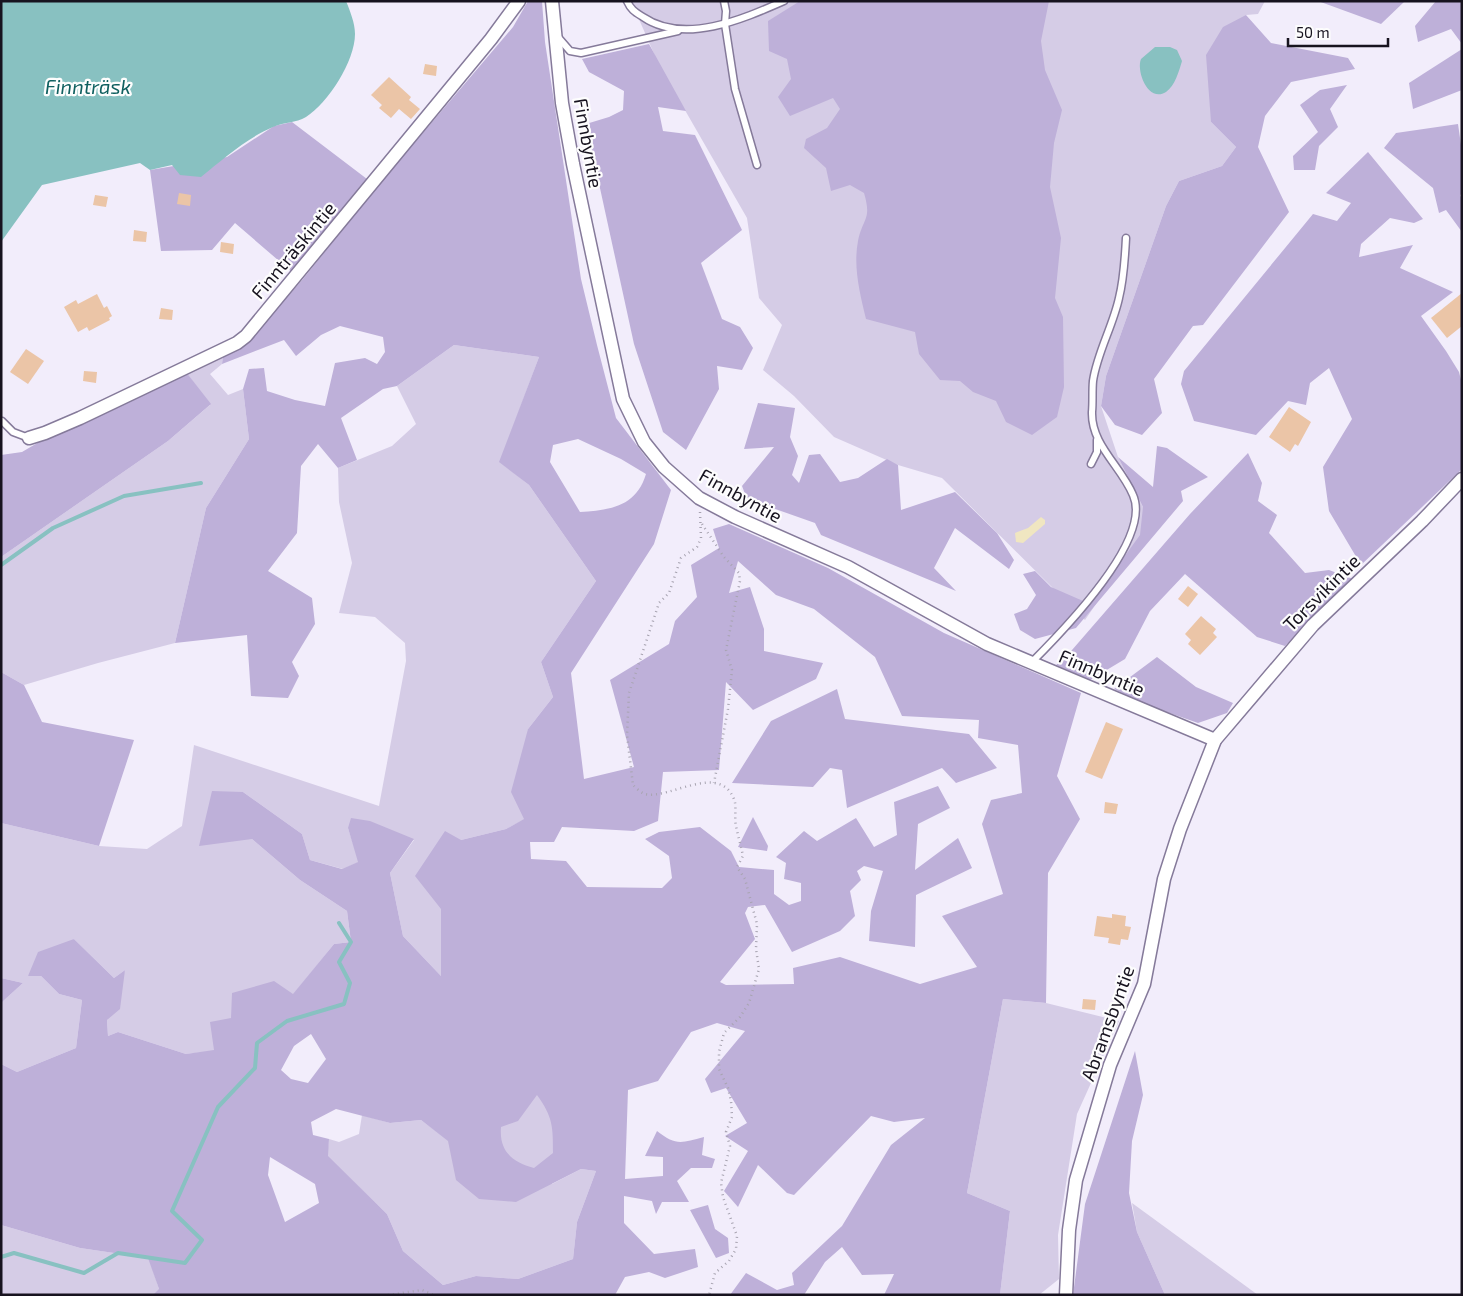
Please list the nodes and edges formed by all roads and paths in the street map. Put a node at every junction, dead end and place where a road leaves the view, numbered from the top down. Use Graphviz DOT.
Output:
graph roads {
  1 [pos="519,1"];
  2 [pos="552,1"];
  3 [pos="627,1"];
  4 [pos="724,1"];
  5 [pos="784,1"];
  6 [pos="725,24"];
  7 [pos="683,30"];
  8 [pos="556,36"];
  9 [pos="757,165"];
  10 [pos="1126,238"];
  11 [pos="2,421"];
  12 [pos="29,438"];
  13 [pos="1097,439"];
  14 [pos="1091,464"];
  15 [pos="1462,479"];
  16 [pos="699,498"];
  17 [pos="700,521"];
  18 [pos="1031,663"];
  19 [pos="1215,740"];
  20 [pos="714,783"];
  21 [pos="388,1295"];
  22 [pos="434,1295"];
  23 [pos="710,1295"];
  24 [pos="1066,1295"];
  1 -- 12 [label="street, Finnträskintie"];
  2 -- 8 [label="street, Finnbyntie"];
  3 -- 7 [label="lane"];
  4 -- 6 [label="lane"];
  5 -- 6 [label="lane"];
  6 -- 7 [label="lane"];
  6 -- 9 [label="lane"];
  7 -- 8 [label="lane"];
  8 -- 16 [label="street, Finnbyntie"];
  10 -- 13 [label="lane"];
  11 -- 12 [label="lane"];
  13 -- 14 [label="lane"];
  13 -- 18 [label="lane"];
  15 -- 19 [label="street, Torsvikintie"];
  16 -- 17 [label="path"];
  16 -- 18 [label="street, Finnbyntie"];
  17 -- 20 [label="path"];
  17 -- 20 [label="path"];
  18 -- 19 [label="street, Finnbyntie"];
  19 -- 24 [label="street, Abramsbyntie"];
  20 -- 23 [label="path"];
  21 -- 22 [label="path"];
}
